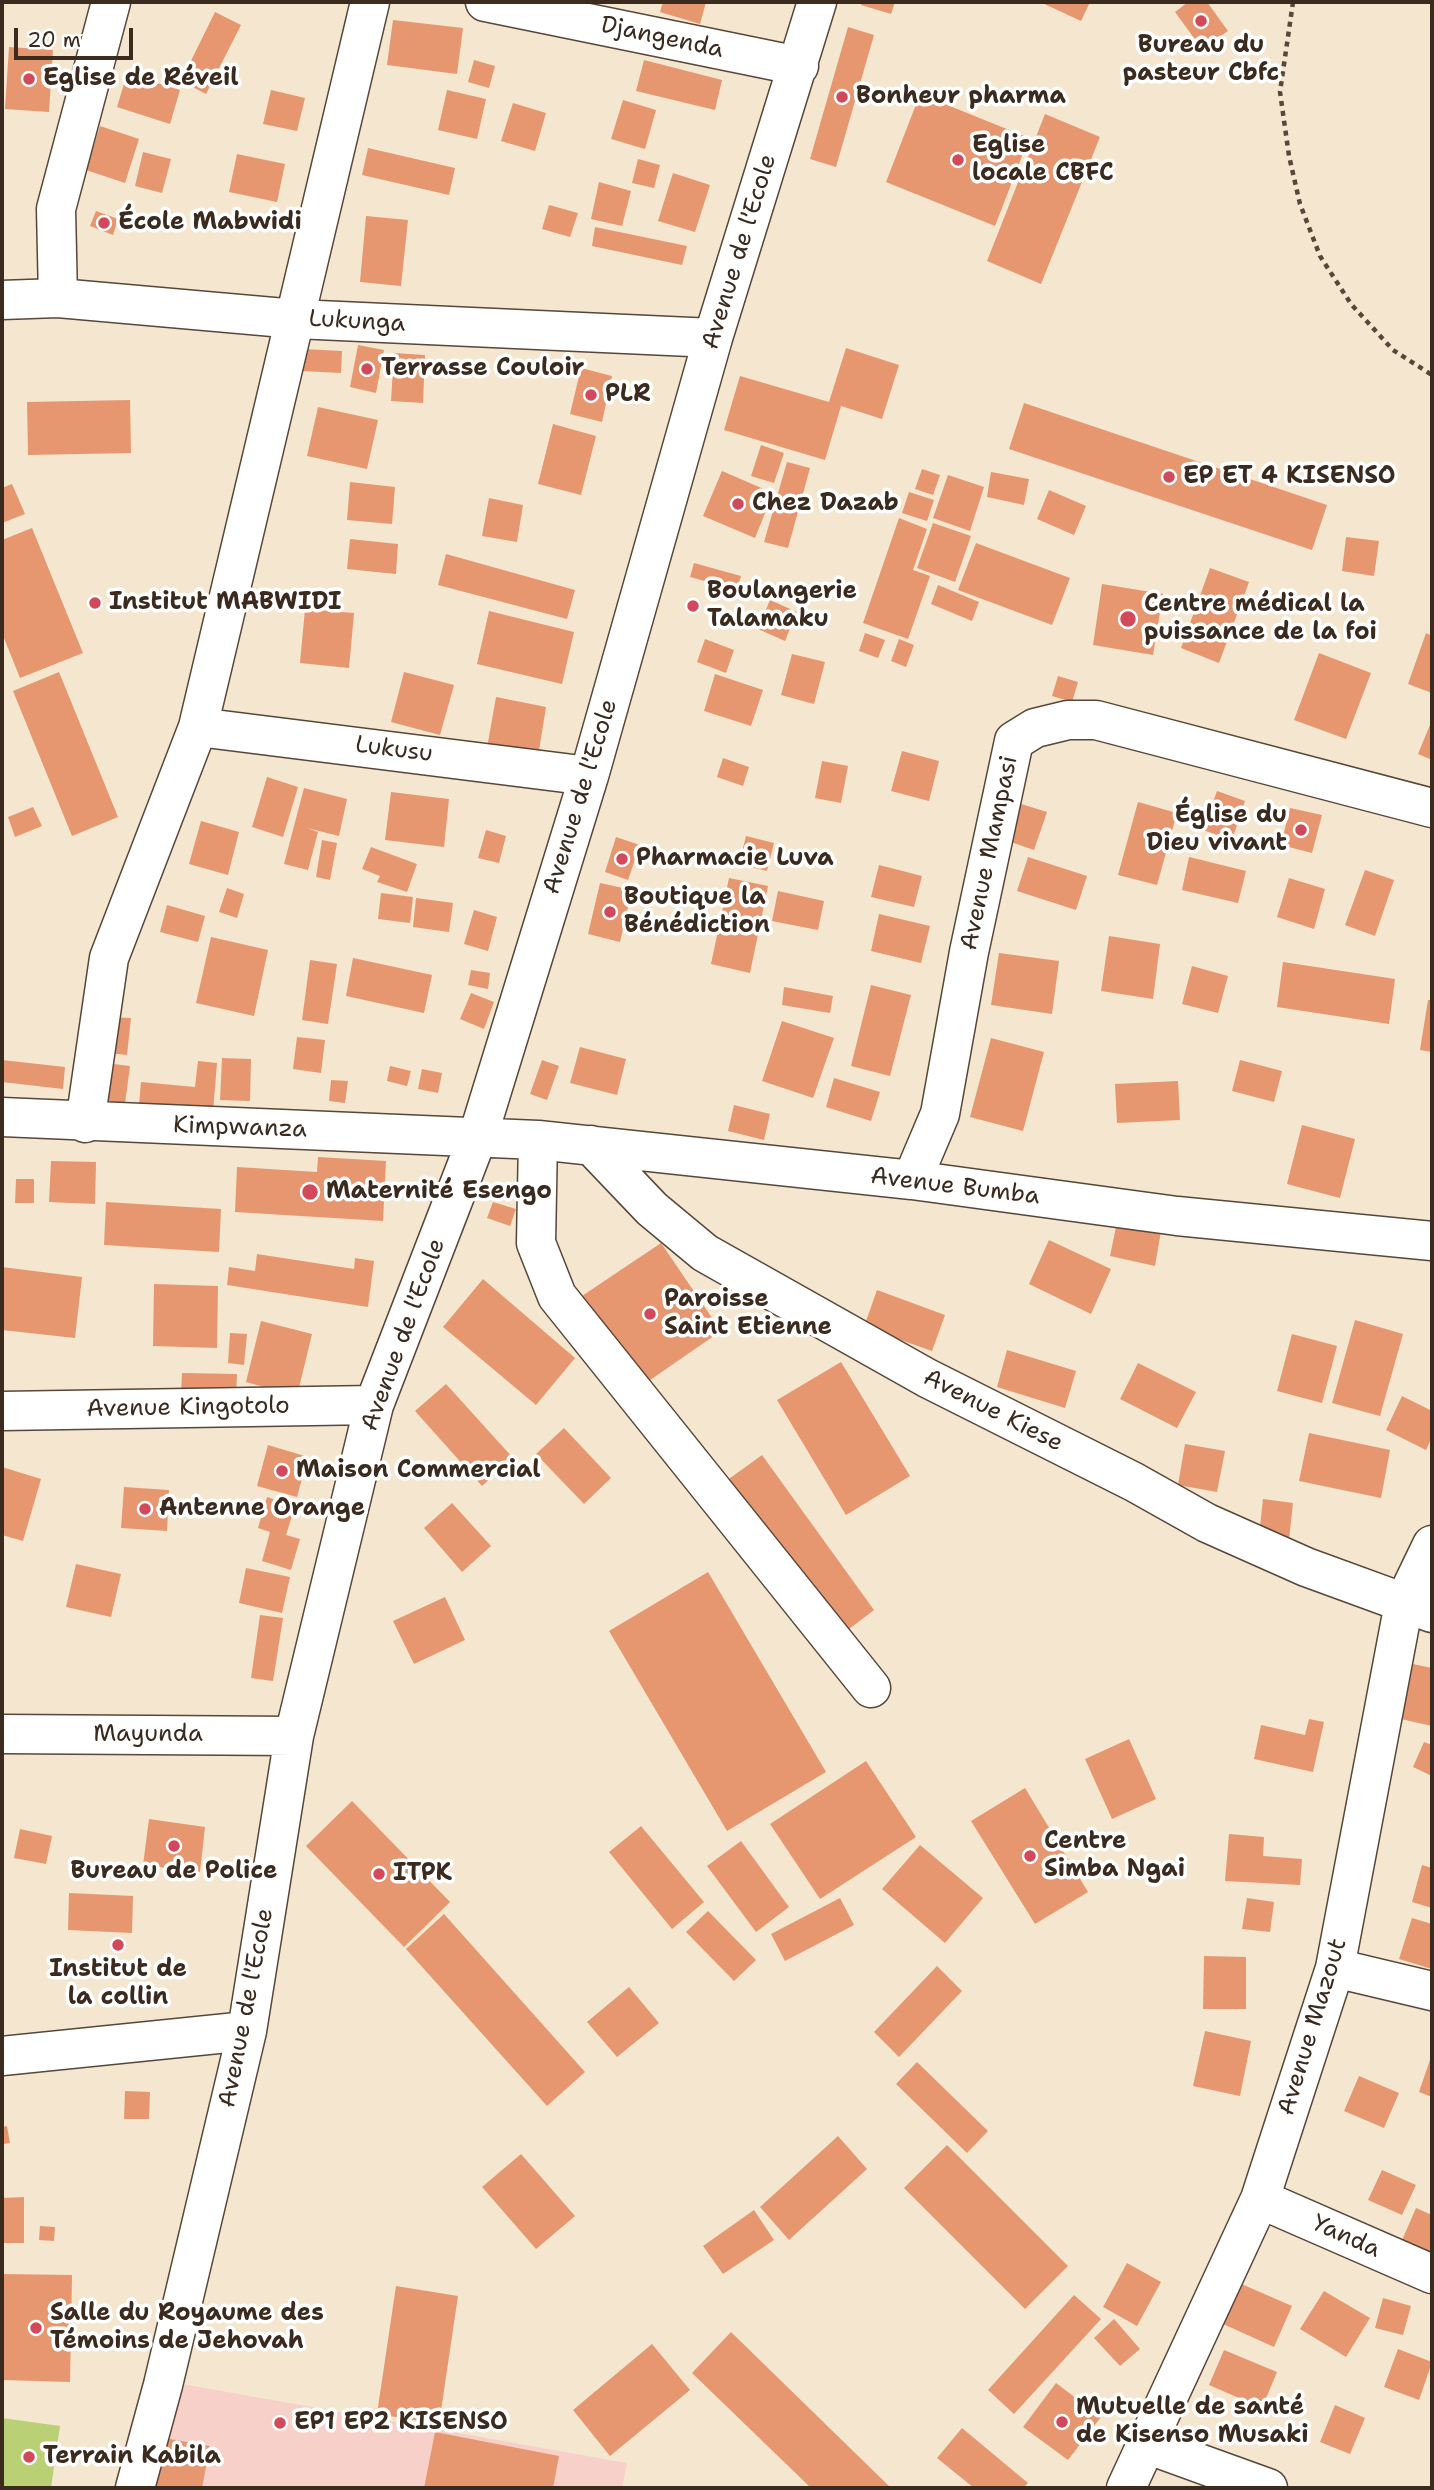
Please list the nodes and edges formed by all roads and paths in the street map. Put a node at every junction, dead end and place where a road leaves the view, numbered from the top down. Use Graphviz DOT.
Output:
graph roads {
  1 [pos="111,2"];
  2 [pos="370,2"];
  3 [pos="485,2"];
  4 [pos="817,2"];
  5 [pos="1293,2"];
  6 [pos="799,66"];
  7 [pos="58,298"];
  8 [pos="2,300"];
  9 [pos="296,319"];
  10 [pos="713,338"];
  11 [pos="1432,375"];
  12 [pos="198,727"];
  13 [pos="589,776"];
  14 [pos="1432,808"];
  15 [pos="2,1117"];
  16 [pos="85,1123"];
  17 [pos="478,1136"];
  18 [pos="538,1140"];
  19 [pos="591,1145"];
  20 [pos="912,1180"];
  21 [pos="1432,1241"];
  22 [pos="374,1405"];
  23 [pos="2,1411"];
  24 [pos="1432,1545"];
  25 [pos="1418,1608"];
  26 [pos="871,1688"];
  27 [pos="2,1734"];
  28 [pos="294,1736"];
  29 [pos="1335,1968"];
  30 [pos="1432,1991"];
  31 [pos="247,2031"];
  32 [pos="2,2056"];
  33 [pos="1260,2199"];
  34 [pos="1432,2274"];
  35 [pos="1146,2444"];
  36 [pos="135,2488"];
  37 [pos="1126,2488"];
  38 [pos="1268,2488"];
  1 -- 7 [label="street"];
  2 -- 9 [label="street"];
  3 -- 6 [label="street, Djangenda"];
  4 -- 6 [label="street, Avenue de l'Ecole"];
  5 -- 11 [label="path"];
  6 -- 10 [label="street, Avenue de l'Ecole"];
  7 -- 8 [label="street, Lukunga"];
  7 -- 9 [label="street, Lukunga"];
  9 -- 10 [label="street, Lukunga"];
  9 -- 12 [label="street"];
  10 -- 13 [label="street, Avenue de l'Ecole"];
  12 -- 13 [label="street, Lukusu"];
  12 -- 16 [label="street"];
  13 -- 17 [label="street, Avenue de l'Ecole"];
  14 -- 20 [label="street, Avenue Mampasi"];
  15 -- 16 [label="street, Kimpwanza"];
  16 -- 17 [label="street, Kimpwanza"];
  17 -- 18 [label="street, Avenue Bumba"];
  17 -- 22 [label="street, Avenue de l'Ecole"];
  18 -- 19 [label="street, Avenue Bumba"];
  18 -- 26 [label="street"];
  19 -- 20 [label="street, Avenue Bumba"];
  19 -- 25 [label="street, Avenue Kiese"];
  20 -- 21 [label="street, Avenue Bumba"];
  22 -- 23 [label="street, Avenue Kingotolo"];
  22 -- 28 [label="street, Avenue de l'Ecole"];
  24 -- 25 [label="street, Avenue Mazout"];
  25 -- 29 [label="street, Avenue Mazout"];
  27 -- 28 [label="street, Mayunda"];
  28 -- 31 [label="street, Avenue de l'Ecole"];
  29 -- 30 [label="street"];
  29 -- 33 [label="street, Avenue Mazout"];
  31 -- 32 [label="street"];
  31 -- 36 [label="street, Avenue de l'Ecole"];
  33 -- 34 [label="street, Yanda"];
  33 -- 35 [label="street, Avenue Mazout"];
  35 -- 37 [label="street, Avenue Mazout"];
  35 -- 38 [label="street"];
}
